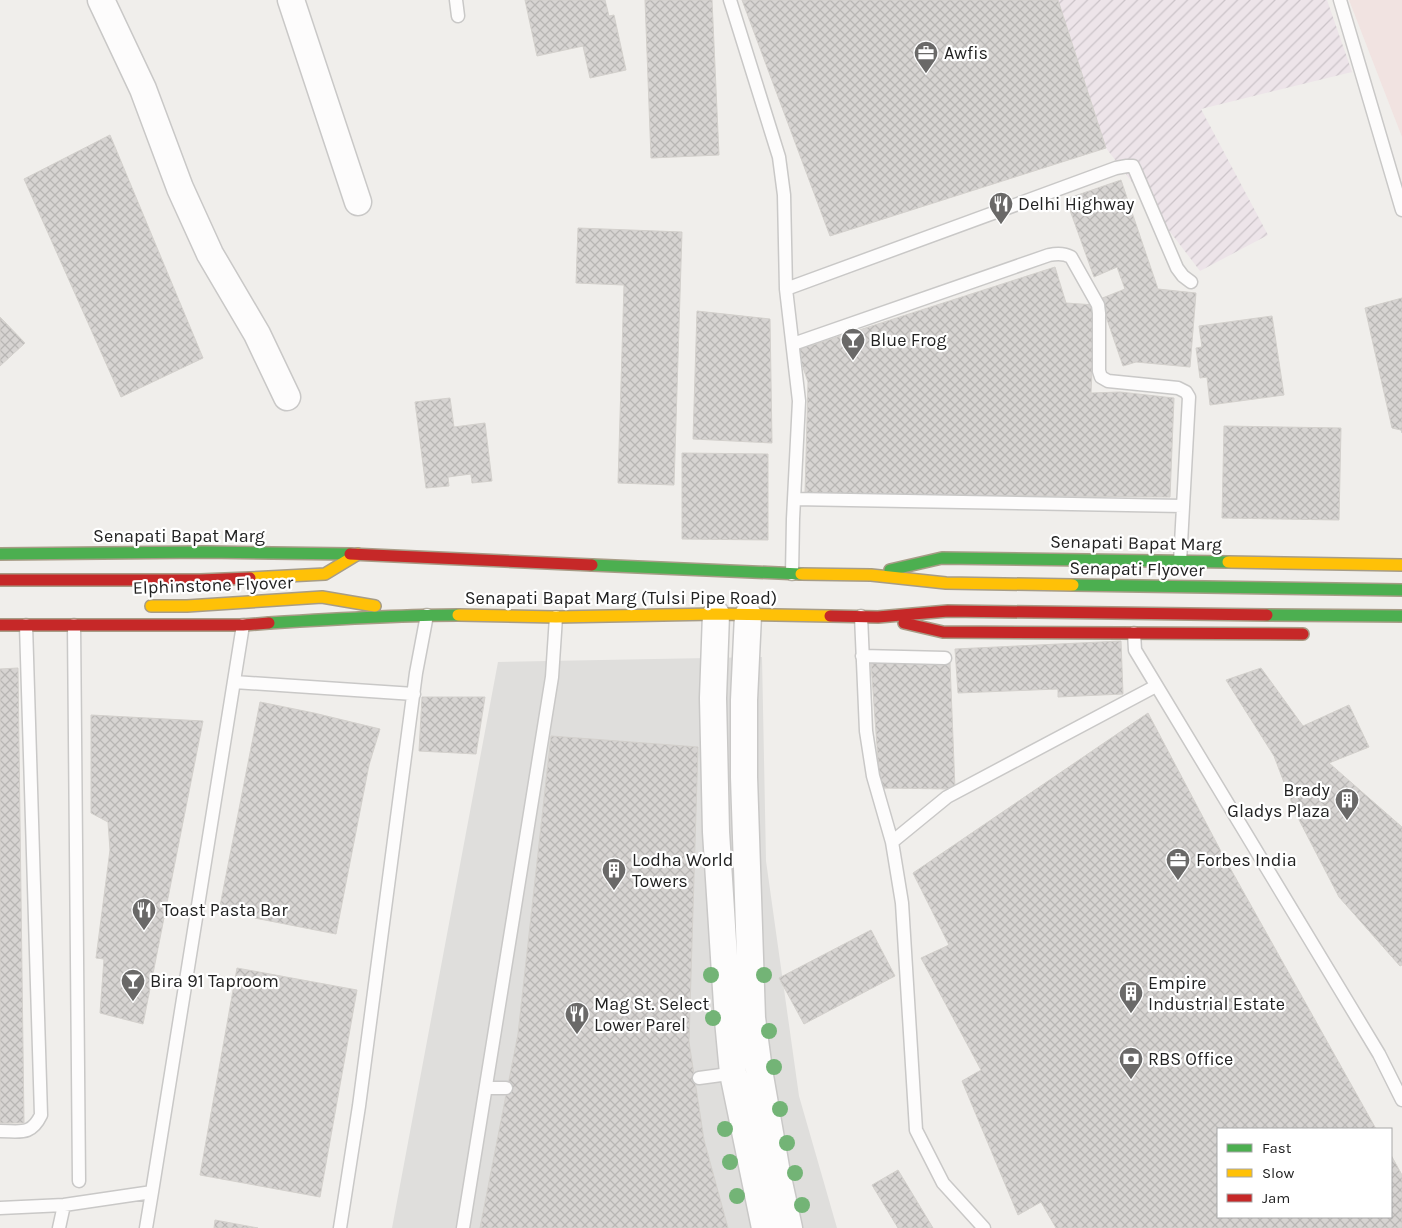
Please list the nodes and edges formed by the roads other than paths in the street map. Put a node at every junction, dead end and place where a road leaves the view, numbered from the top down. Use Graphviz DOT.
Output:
graph roads {
  1 [pos="101,0"];
  2 [pos="291,0"];
  3 [pos="456,0"];
  4 [pos="730,0"];
  5 [pos="1340,0"];
  6 [pos="458,16"];
  7 [pos="358,202"];
  8 [pos="1402,210"];
  9 [pos="1191,282"];
  10 [pos="786,289"];
  11 [pos="793,344"];
  12 [pos="288,397"];
  13 [pos="794,499"];
  14 [pos="1183,506"];
  15 [pos="0,554"];
  16 [pos="359,554"];
  17 [pos="1180,562"];
  18 [pos="1402,565"];
  19 [pos="792,574"];
  20 [pos="871,575"];
  21 [pos="0,580"];
  22 [pos="1402,590"];
  23 [pos="138,606"];
  24 [pos="716,614"];
  25 [pos="427,615"];
  26 [pos="748,615"];
  27 [pos="861,616"];
  28 [pos="1402,616"];
  29 [pos="556,617"];
  30 [pos="878,617"];
  31 [pos="0,625"];
  32 [pos="26,625"];
  33 [pos="74,625"];
  34 [pos="243,625"];
  35 [pos="1134,633"];
  36 [pos="1313,634"];
  37 [pos="862,656"];
  38 [pos="945,658"];
  39 [pos="234,682"];
  40 [pos="1156,686"];
  41 [pos="414,694"];
  42 [pos="713,698"];
  43 [pos="744,700"];
  44 [pos="892,842"];
  45 [pos="740,1019"];
  46 [pos="759,1070"];
  47 [pos="733,1074"];
  48 [pos="699,1078"];
  49 [pos="486,1088"];
  50 [pos="506,1088"];
  51 [pos="1402,1100"];
  52 [pos="0,1131"];
  53 [pos="79,1180"];
  54 [pos="152,1192"];
  55 [pos="64,1205"];
  56 [pos="0,1208"];
  57 [pos="59,1228"];
  58 [pos="146,1228"];
  59 [pos="340,1228"];
  60 [pos="463,1228"];
  61 [pos="766,1228"];
  62 [pos="789,1228"];
  63 [pos="984,1228"];
  1 -- 12 [label="street"];
  2 -- 7 [label="street"];
  3 -- 6 [label="lane"];
  4 -- 10 [label="lane"];
  5 -- 8 [label="lane"];
  9 -- 10 [label="lane"];
  10 -- 11 [label="lane"];
  11 -- 13 [label="lane"];
  11 -- 14 [label="lane"];
  13 -- 14 [label="lane"];
  13 -- 19 [label="lane"];
  14 -- 17 [label="lane"];
  15 -- 16 [label="main road, Senapati Bapat Marg"];
  16 -- 19 [label="main road, Senapati Bapat Marg (Tulsi Pipe Road)"];
  16 -- 21 [label="main road, Elphinstone Flyover"];
  17 -- 18 [label="main road, Senapati Bapat Marg"];
  17 -- 20 [label="main road, Senapati Bapat Marg"];
  19 -- 20 [label="main road, Senapati Bapat Marg (Tulsi Pipe Road)"];
  20 -- 22 [label="main road, Senapati Flyover"];
  23 -- 25 [label="main road, Elphinstone Flyover"];
  24 -- 26 [label="main road, Senapati Bapat Marg (Tulsi Pipe Road)"];
  24 -- 29 [label="main road, Senapati Bapat Marg (Tulsi Pipe Road)"];
  24 -- 42 [label="street"];
  25 -- 29 [label="main road, Senapati Bapat Marg (Tulsi Pipe Road)"];
  25 -- 34 [label="main road, Senapati Bapat Marg (Tulsi Pipe Road)"];
  25 -- 41 [label="lane"];
  26 -- 27 [label="main road, Senapati Bapat Marg (Tulsi Pipe Road)"];
  26 -- 43 [label="street"];
  27 -- 30 [label="main road, Senapati Bapat Marg (Tulsi Pipe Road)"];
  27 -- 37 [label="lane"];
  28 -- 30 [label="main road"];
  29 -- 49 [label="lane"];
  30 -- 35 [label="main road"];
  31 -- 32 [label="main road"];
  32 -- 33 [label="main road"];
  32 -- 52 [label="lane"];
  33 -- 34 [label="main road"];
  33 -- 53 [label="lane"];
  34 -- 39 [label="lane"];
  35 -- 36 [label="main road"];
  35 -- 40 [label="lane"];
  37 -- 38 [label="lane"];
  37 -- 44 [label="lane"];
  39 -- 41 [label="lane"];
  39 -- 54 [label="lane"];
  40 -- 44 [label="lane"];
  40 -- 51 [label="lane"];
  41 -- 59 [label="lane"];
  42 -- 43 [label="street"];
  42 -- 45 [label="street"];
  43 -- 45 [label="street"];
  44 -- 63 [label="lane"];
  45 -- 46 [label="street"];
  45 -- 47 [label="street"];
  46 -- 47 [label="lane"];
  46 -- 62 [label="street"];
  47 -- 48 [label="lane"];
  47 -- 61 [label="street"];
  49 -- 50 [label="lane"];
  49 -- 60 [label="lane"];
  54 -- 55 [label="lane"];
  54 -- 58 [label="lane"];
  55 -- 56 [label="lane"];
  55 -- 57 [label="lane"];
}
